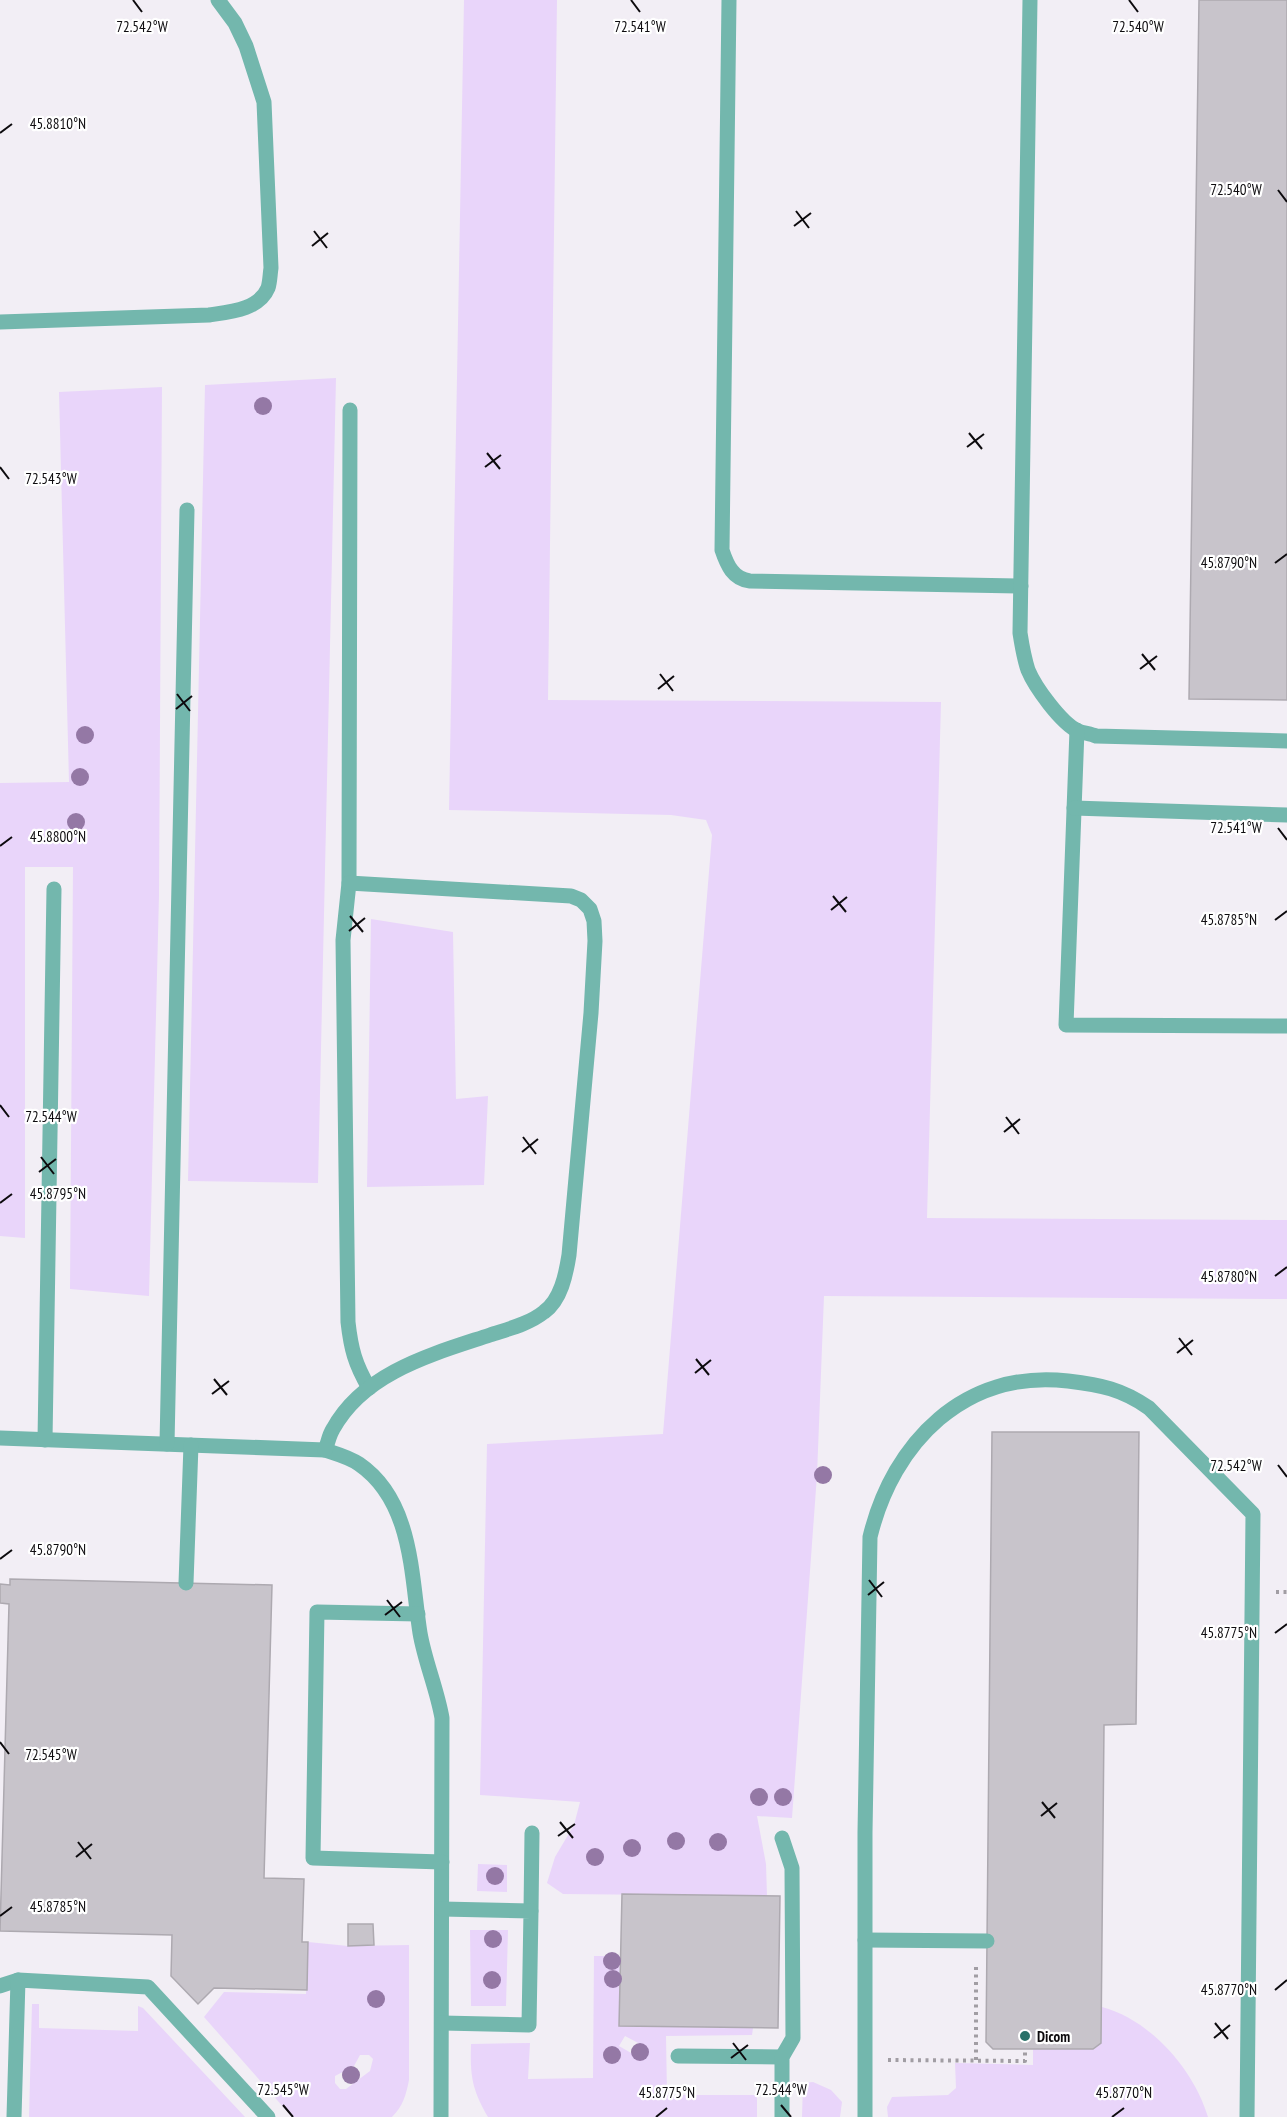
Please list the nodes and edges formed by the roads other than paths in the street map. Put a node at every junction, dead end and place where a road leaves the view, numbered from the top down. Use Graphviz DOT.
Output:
graph roads {
  1 [pos="218,0"];
  2 [pos="729,0"];
  3 [pos="1030,0"];
  4 [pos="0,322"];
  5 [pos="350,410"];
  6 [pos="187,510"];
  7 [pos="1021,586"];
  8 [pos="1077,730"];
  9 [pos="1287,741"];
  10 [pos="1074,808"];
  11 [pos="1287,815"];
  12 [pos="349,883"];
  13 [pos="54,889"];
  14 [pos="1287,1026"];
  15 [pos="369,1388"];
  16 [pos="0,1438"];
  17 [pos="45,1440"];
  18 [pos="166,1444"];
  19 [pos="191,1445"];
  20 [pos="325,1450"];
  21 [pos="186,1583"];
  22 [pos="418,1614"];
  23 [pos="532,1833"];
  24 [pos="782,1838"];
  25 [pos="442,1862"];
  26 [pos="442,1909"];
  27 [pos="531,1911"];
  28 [pos="865,1940"];
  29 [pos="981,1941"];
  30 [pos="18,1980"];
  31 [pos="0,1986"];
  32 [pos="441,2023"];
  33 [pos="678,2056"];
  34 [pos="782,2057"];
  35 [pos="14,2117"];
  36 [pos="268,2117"];
  37 [pos="441,2117"];
  38 [pos="782,2117"];
  39 [pos="865,2117"];
  40 [pos="1247,2117"];
  1 -- 4 [label="lane"];
  2 -- 7 [label="lane"];
  3 -- 7 [label="lane"];
  5 -- 12 [label="lane"];
  6 -- 18 [label="lane"];
  7 -- 8 [label="lane"];
  8 -- 9 [label="lane"];
  8 -- 10 [label="lane"];
  10 -- 11 [label="lane"];
  10 -- 14 [label="lane"];
  12 -- 15 [label="lane"];
  12 -- 15 [label="lane"];
  13 -- 17 [label="lane"];
  15 -- 20 [label="lane"];
  16 -- 17 [label="lane"];
  17 -- 18 [label="lane"];
  18 -- 19 [label="lane"];
  19 -- 20 [label="lane"];
  19 -- 21 [label="lane"];
  20 -- 22 [label="lane"];
  22 -- 25 [label="lane"];
  22 -- 25 [label="lane"];
  23 -- 27 [label="lane"];
  24 -- 34 [label="lane"];
  25 -- 26 [label="lane"];
  26 -- 27 [label="lane"];
  26 -- 32 [label="lane"];
  27 -- 32 [label="lane"];
  28 -- 29 [label="lane"];
  28 -- 39 [label="lane"];
  28 -- 40 [label="lane"];
  30 -- 31 [label="lane"];
  30 -- 35 [label="lane"];
  30 -- 36 [label="lane"];
  32 -- 37 [label="lane"];
  33 -- 34 [label="lane"];
  34 -- 38 [label="lane"];
}
